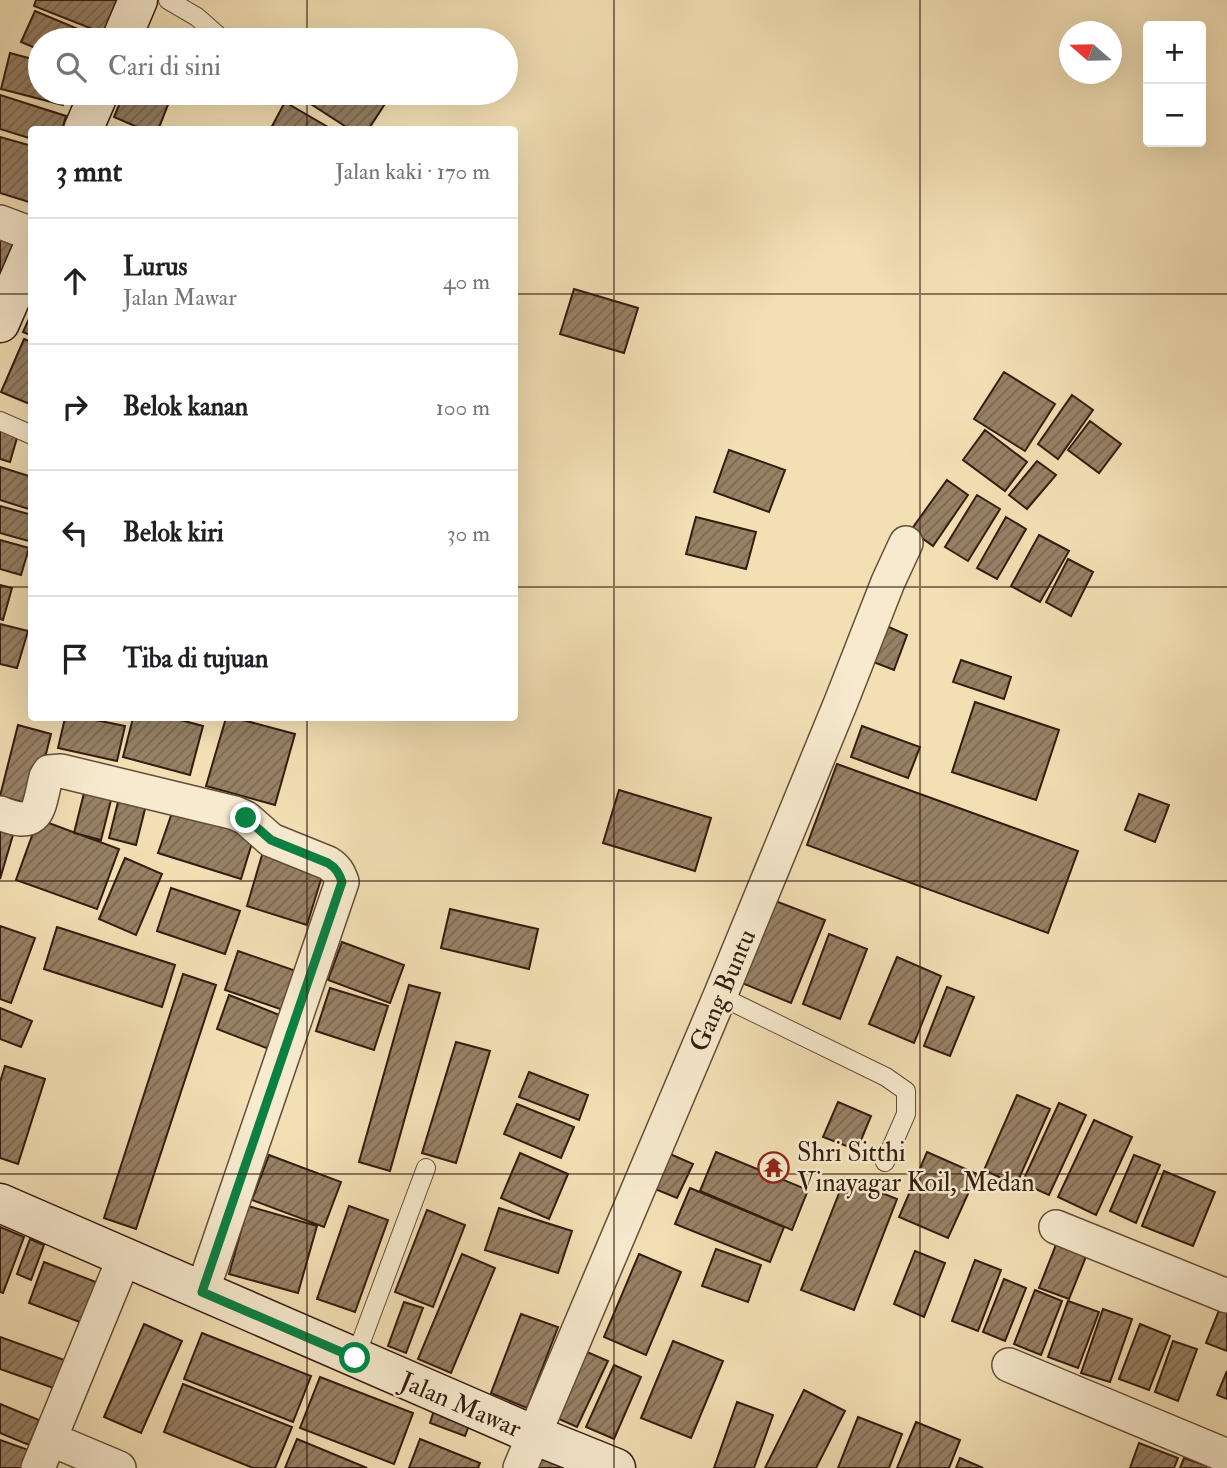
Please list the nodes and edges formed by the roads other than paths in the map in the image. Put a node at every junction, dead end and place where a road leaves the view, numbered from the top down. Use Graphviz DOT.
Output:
graph roads {
  1 [pos="138,0"];
  2 [pos="168,0"];
  3 [pos="126,28"];
  4 [pos="209,28"];
  5 [pos="94,105"];
  6 [pos="85,126"];
  7 [pos="0,222"];
  8 [pos="28,232"];
  9 [pos="28,259"];
  10 [pos="0,323"];
  11 [pos="0,421"];
  12 [pos="28,433"];
  13 [pos="906,543"];
  14 [pos="0,813"];
  15 [pos="720,996"];
  16 [pos="885,1162"];
  17 [pos="426,1168"];
  18 [pos="0,1203"];
  19 [pos="1056,1227"];
  20 [pos="124,1258"];
  21 [pos="202,1292"];
  22 [pos="1227,1296"];
  23 [pos="355,1358"];
  24 [pos="1009,1365"];
  25 [pos="527,1452"];
  26 [pos="44,1454"];
  27 [pos="1227,1456"];
  28 [pos="119,1468"];
  29 [pos="616,1468"];
  1 -- 3 [label="street"];
  2 -- 4 [label="lane"];
  5 -- 6 [label="street"];
  7 -- 8 [label="street"];
  9 -- 10 [label="street"];
  11 -- 12 [label="lane"];
  13 -- 15 [label="street, Gang Buntu"];
  14 -- 21 [label="street"];
  15 -- 16 [label="lane"];
  15 -- 25 [label="street, Gang Buntu"];
  17 -- 23 [label="lane"];
  18 -- 20 [label="street, Jalan Mawar"];
  19 -- 22 [label="street"];
  20 -- 21 [label="street, Jalan Mawar"];
  20 -- 26 [label="street"];
  21 -- 23 [label="street, Jalan Mawar"];
  23 -- 25 [label="street, Jalan Mawar"];
  24 -- 27 [label="street"];
  25 -- 29 [label="street, Jalan Mawar"];
  26 -- 28 [label="street"];
}
